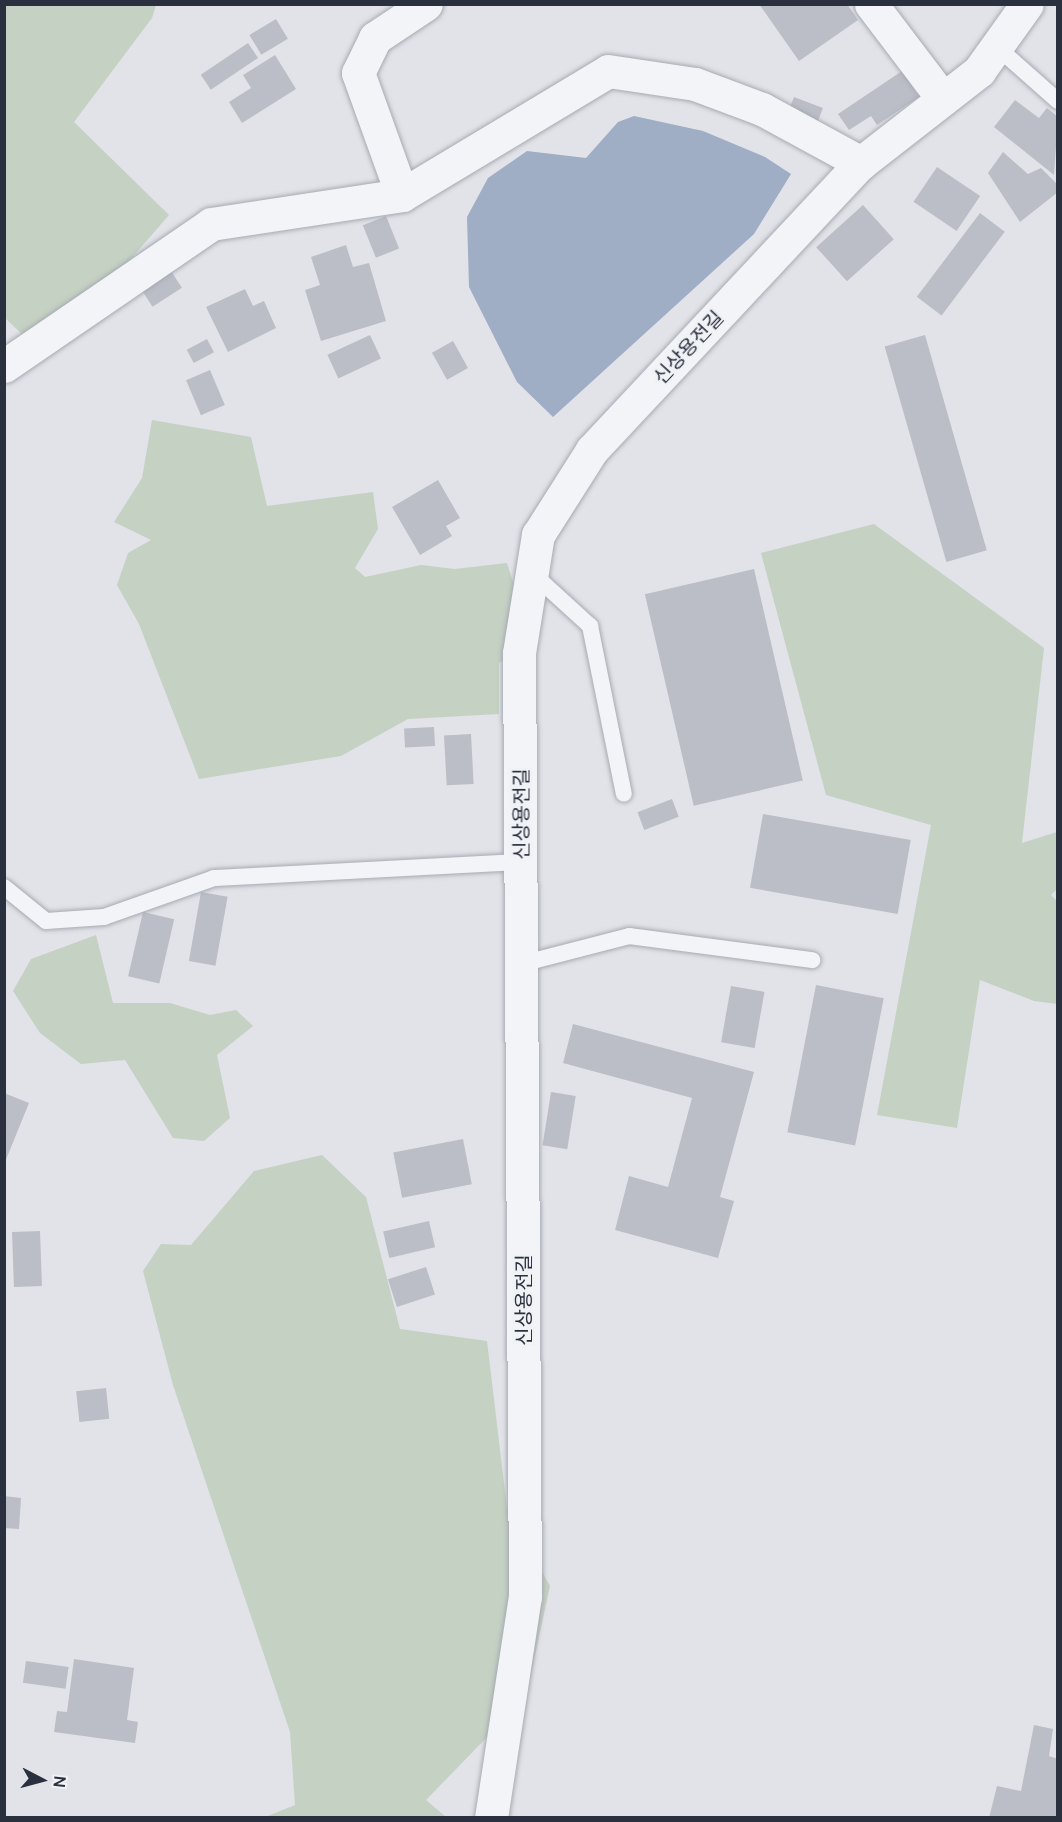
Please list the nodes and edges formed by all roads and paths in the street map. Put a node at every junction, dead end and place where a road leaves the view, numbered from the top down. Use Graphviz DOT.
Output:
graph roads {
  1 [pos="426,4"];
  2 [pos="871,4"];
  3 [pos="1027,4"];
  4 [pos="997,47"];
  5 [pos="943,99"];
  6 [pos="1058,101"];
  7 [pos="861,163"];
  8 [pos="402,195"];
  9 [pos="4,366"];
  10 [pos="532,573"];
  11 [pos="624,794"];
  12 [pos="521,862"];
  13 [pos="4,887"];
  14 [pos="812,960"];
  15 [pos="522,964"];
  16 [pos="491,1818"];
  1 -- 8 [label="street"];
  2 -- 5 [label="street"];
  3 -- 4 [label="street, 신상용전길"];
  4 -- 5 [label="street, 신상용전길"];
  4 -- 6 [label="lane"];
  5 -- 7 [label="street, 신상용전길"];
  7 -- 8 [label="street"];
  7 -- 10 [label="street, 신상용전길"];
  8 -- 9 [label="street"];
  10 -- 11 [label="lane"];
  10 -- 12 [label="street, 신상용전길"];
  12 -- 13 [label="lane"];
  12 -- 15 [label="street, 신상용전길"];
  14 -- 15 [label="lane"];
  15 -- 16 [label="street, 신상용전길"];
}
